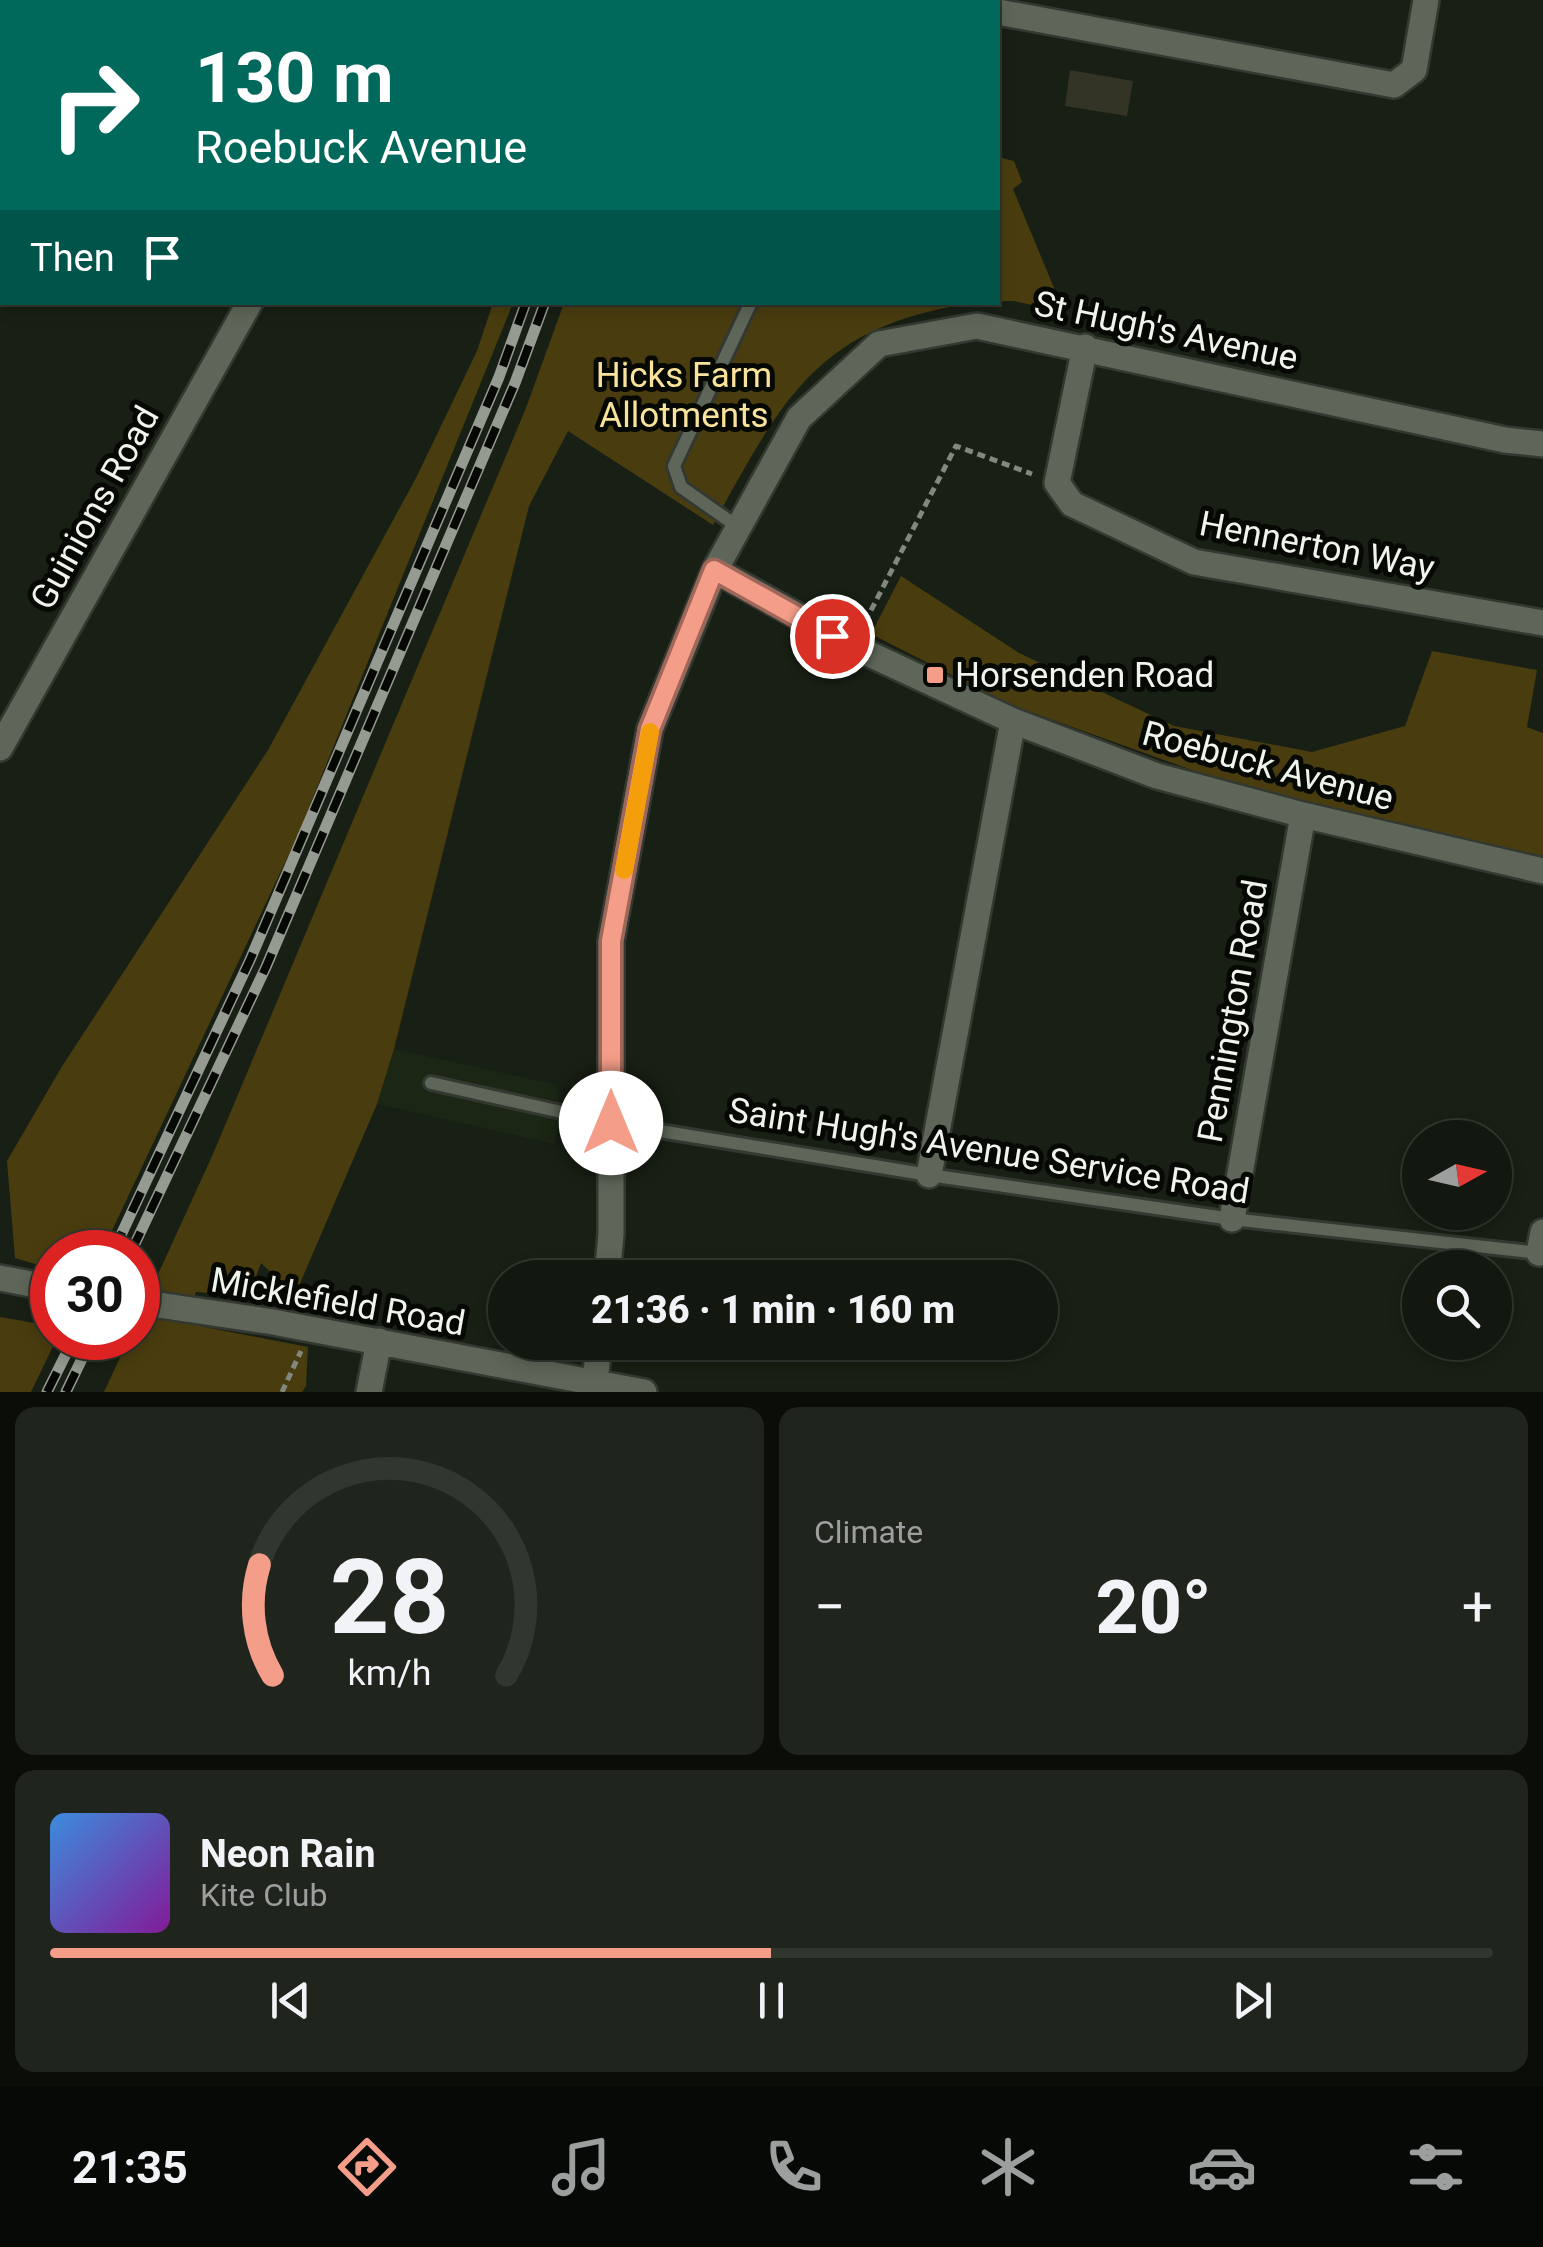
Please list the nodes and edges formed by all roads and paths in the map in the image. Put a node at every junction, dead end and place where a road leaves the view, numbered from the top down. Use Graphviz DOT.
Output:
graph roads {
  1 [pos="1426,0"];
  2 [pos="1000,12"];
  3 [pos="248,305"];
  4 [pos="750,305"];
  5 [pos="1085,347"];
  6 [pos="1543,444"];
  7 [pos="1057,483"];
  8 [pos="738,528"];
  9 [pos="714,570"];
  10 [pos="1543,623"];
  11 [pos="852,646"];
  12 [pos="1013,721"];
  13 [pos="0,748"];
  14 [pos="1303,815"];
  15 [pos="1543,871"];
  16 [pos="431,1083"];
  17 [pos="611,1123"];
  18 [pos="929,1175"];
  19 [pos="1232,1218"];
  20 [pos="1542,1247"];
  21 [pos="608,1260"];
  22 [pos="0,1278"];
  23 [pos="30,1284"];
  24 [pos="160,1306"];
  25 [pos="308,1330"];
  26 [pos="379,1341"];
  27 [pos="597,1360"];
  28 [pos="525,1381"];
  29 [pos="595,1383"];
  30 [pos="282,1392"];
  31 [pos="369,1392"];
  32 [pos="644,1392"];
  1 -- 2 [label="street"];
  3 -- 13 [label="street, Guinions Road"];
  4 -- 8 [label="lane"];
  5 -- 6 [label="street, St Hugh's Avenue"];
  5 -- 7 [label="street"];
  5 -- 8 [label="street, St Hugh's Avenue"];
  7 -- 10 [label="street, Hennerton Way"];
  7 -- 11 [label="path"];
  8 -- 9 [label="street, St Hugh's Avenue"];
  9 -- 11 [label="street, Roebuck Avenue"];
  9 -- 17 [label="street, St Hugh's Avenue"];
  11 -- 12 [label="street, Roebuck Avenue"];
  12 -- 14 [label="street, Roebuck Avenue"];
  12 -- 18 [label="street"];
  14 -- 15 [label="street, Roebuck Avenue"];
  14 -- 19 [label="street, Pennington Road"];
  16 -- 17 [label="lane, Saint Hugh's Avenue Service Road"];
  17 -- 18 [label="lane, Saint Hugh's Avenue Service Road"];
  17 -- 21 [label="street, St Hugh's Avenue"];
  18 -- 19 [label="lane, Saint Hugh's Avenue Service Road"];
  19 -- 20 [label="lane, Saint Hugh's Avenue Service Road"];
  22 -- 23 [label="street"];
  24 -- 25 [label="street, Micklefield Road"];
  25 -- 26 [label="street, Micklefield Road"];
  25 -- 30 [label="path"];
  26 -- 28 [label="street, Micklefield Road"];
  26 -- 31 [label="street"];
  27 -- 29 [label="street"];
  28 -- 29 [label="street, Micklefield Road"];
  29 -- 32 [label="street, Micklefield Road"];
}
